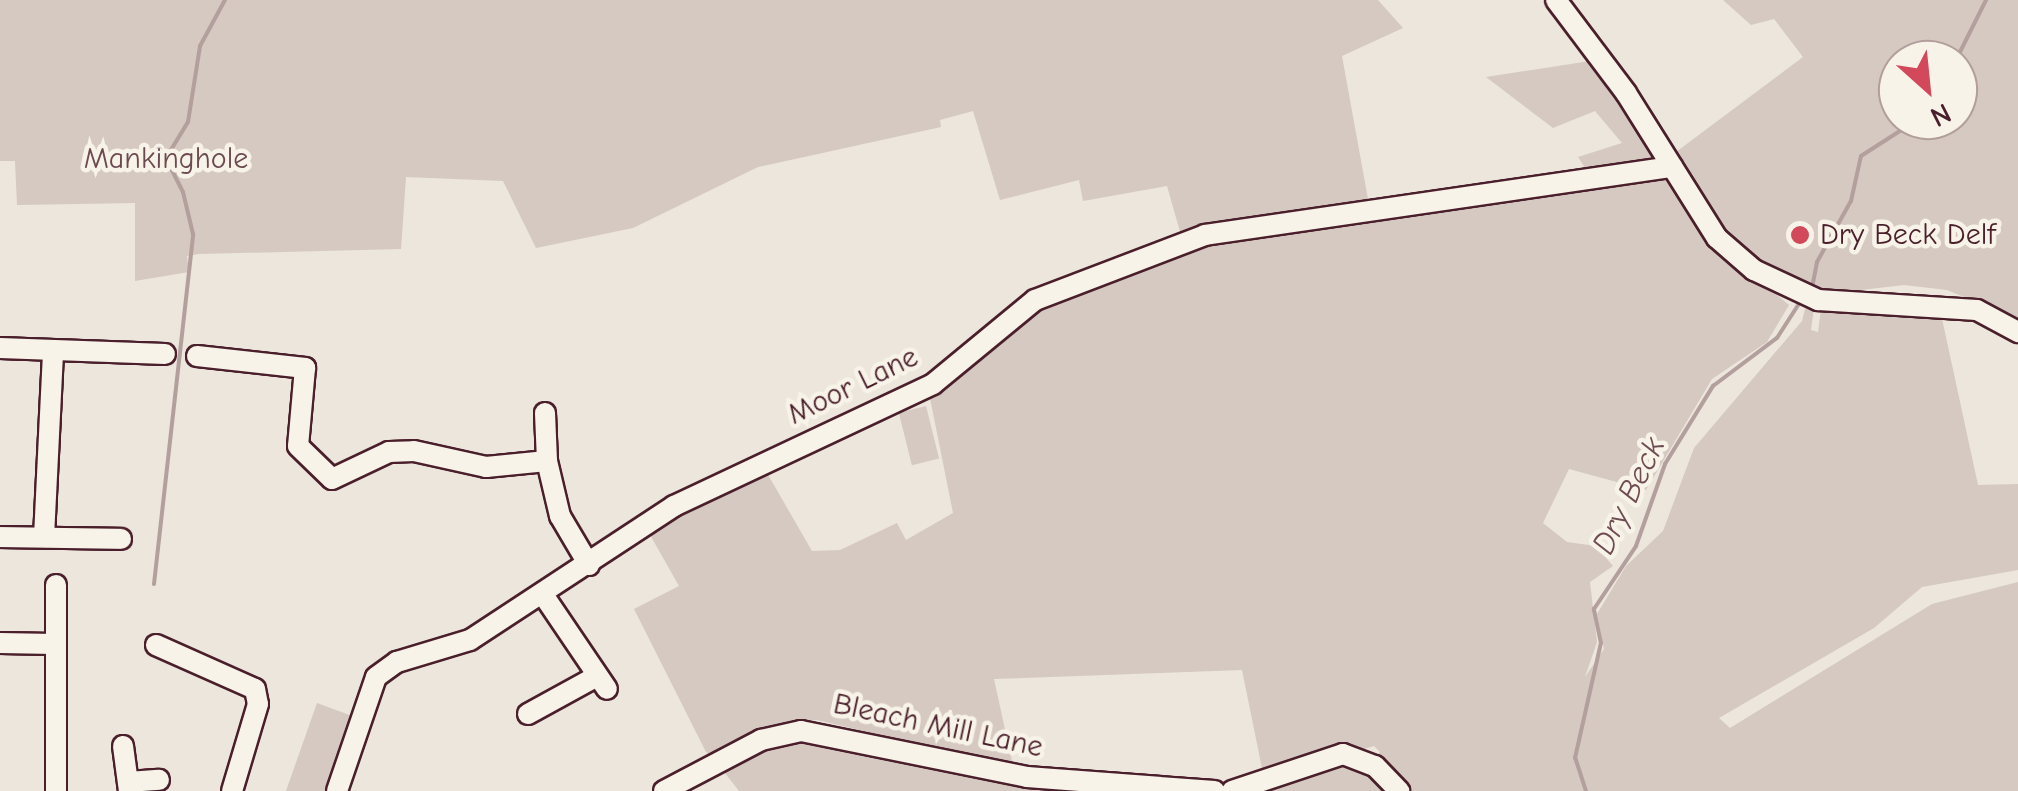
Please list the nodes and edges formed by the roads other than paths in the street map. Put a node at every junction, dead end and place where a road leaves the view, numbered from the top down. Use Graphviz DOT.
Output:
graph roads {
  1 [pos="1556,0"];
  2 [pos="1672,166"];
  3 [pos="2018,332"];
  4 [pos="0,348"];
  5 [pos="53,350"];
  6 [pos="164,354"];
  7 [pos="197,356"];
  8 [pos="545,413"];
  9 [pos="548,461"];
  10 [pos="0,536"];
  11 [pos="44,537"];
  12 [pos="120,539"];
  13 [pos="588,565"];
  14 [pos="56,585"];
  15 [pos="544,596"];
  16 [pos="0,643"];
  17 [pos="54,644"];
  18 [pos="156,645"];
  19 [pos="528,714"];
  20 [pos="122,746"];
  21 [pos="159,780"];
  22 [pos="129,786"];
  23 [pos="56,791"];
  24 [pos="232,791"];
  25 [pos="337,791"];
  26 [pos="664,791"];
  27 [pos="1214,791"];
  28 [pos="1232,791"];
  29 [pos="1399,791"];
  1 -- 2 [label="street"];
  2 -- 3 [label="street"];
  2 -- 13 [label="street, Moor Lane"];
  4 -- 5 [label="street"];
  5 -- 6 [label="street"];
  5 -- 11 [label="street"];
  7 -- 9 [label="street"];
  8 -- 9 [label="street"];
  9 -- 13 [label="street"];
  10 -- 11 [label="street"];
  11 -- 12 [label="street"];
  13 -- 15 [label="street, Moor Lane"];
  14 -- 17 [label="street"];
  15 -- 19 [label="street"];
  15 -- 25 [label="street, Moor Lane"];
  16 -- 17 [label="street"];
  17 -- 23 [label="street"];
  18 -- 24 [label="street"];
  20 -- 22 [label="street"];
  21 -- 22 [label="street"];
  26 -- 27 [label="street, Bleach Mill Lane"];
  28 -- 29 [label="street"];
}
